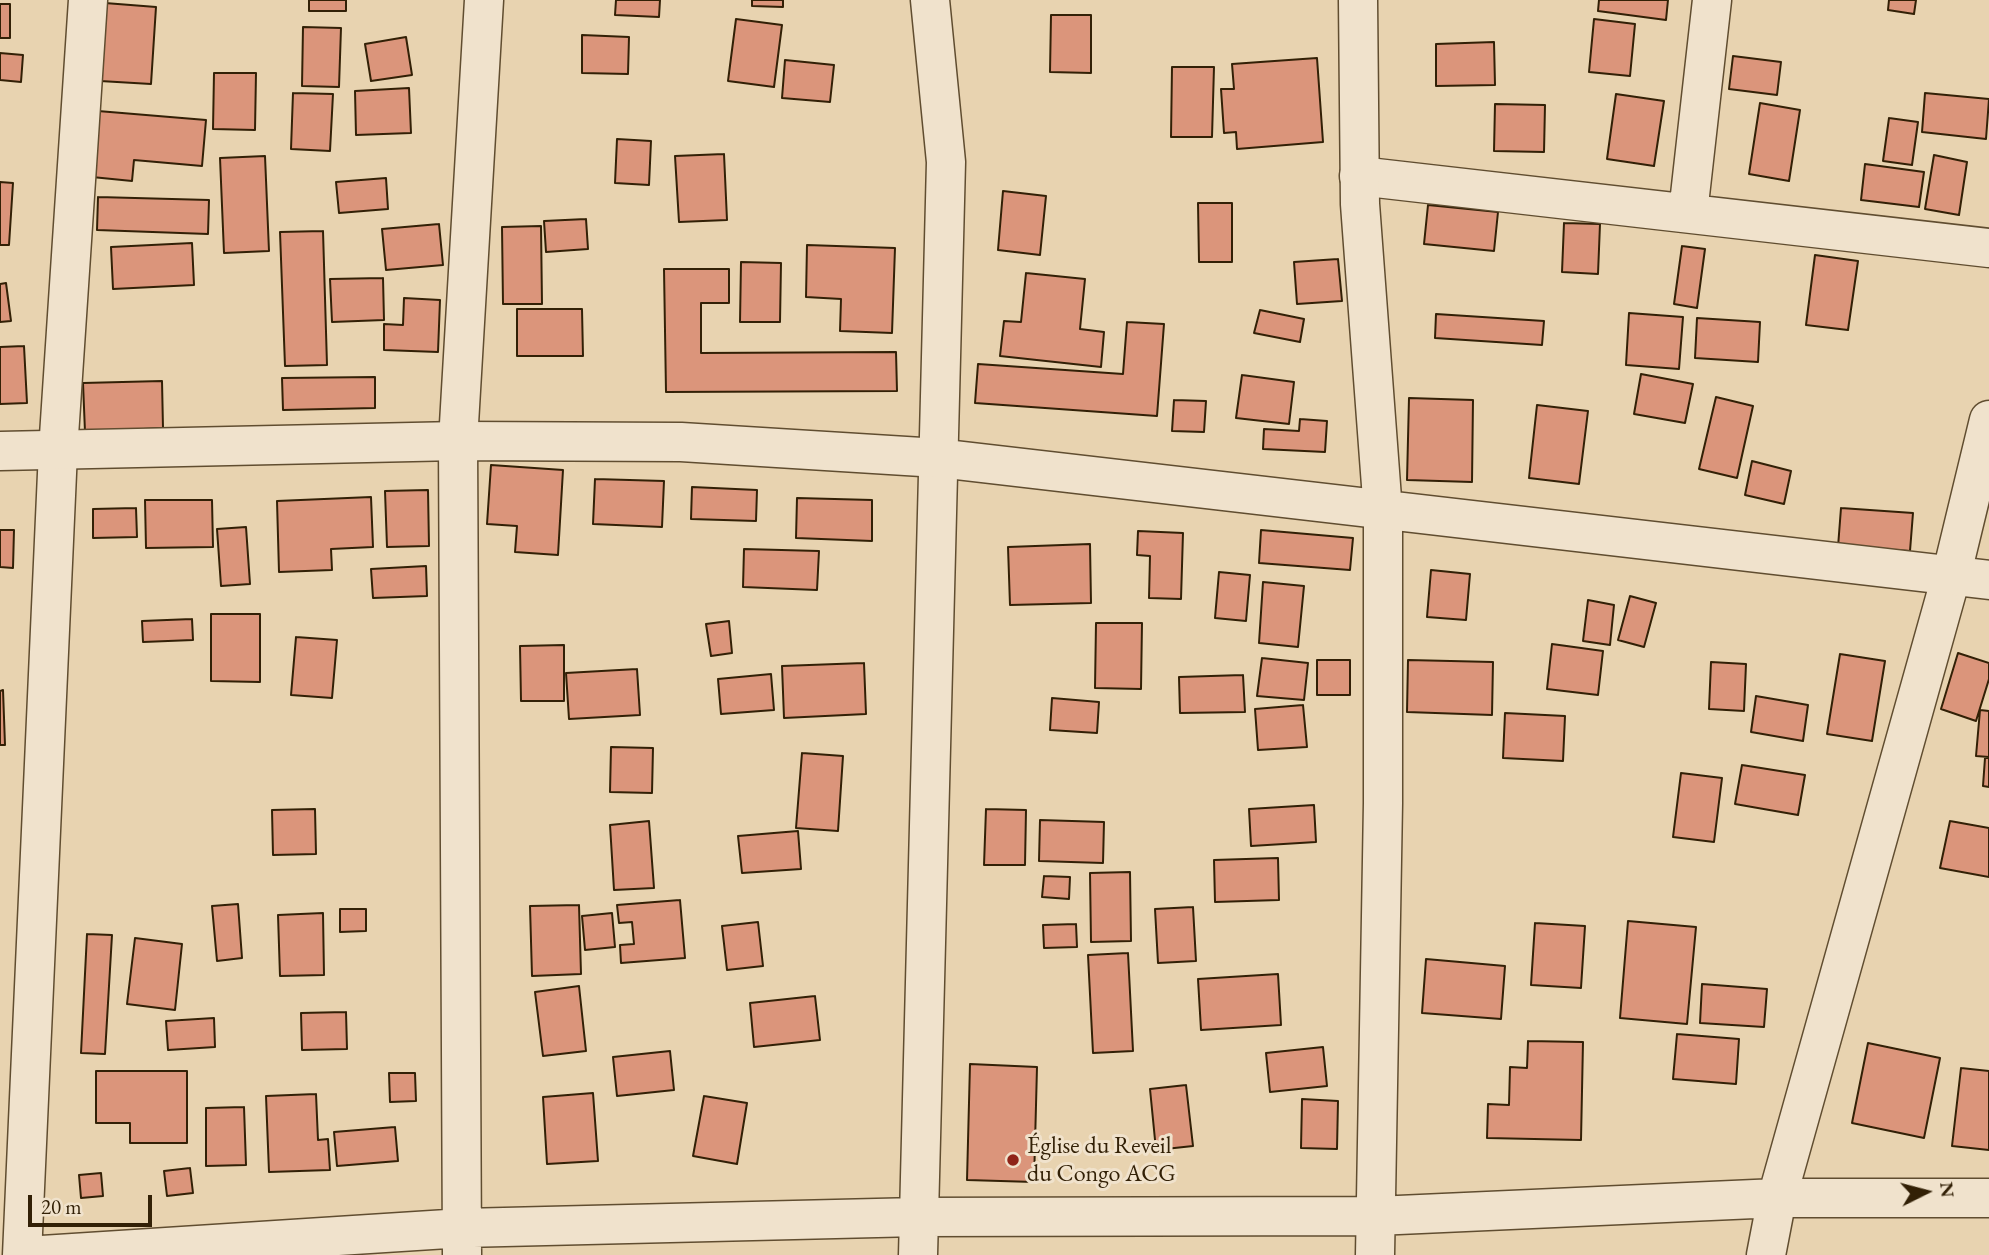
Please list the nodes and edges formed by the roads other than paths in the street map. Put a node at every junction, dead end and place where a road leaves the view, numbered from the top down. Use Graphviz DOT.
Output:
graph roads {
  1 [pos="88,0"];
  2 [pos="484,0"];
  3 [pos="930,0"];
  4 [pos="1358,0"];
  5 [pos="1712,0"];
  6 [pos="1359,176"];
  7 [pos="1688,213"];
  8 [pos="1989,248"];
  9 [pos="1989,420"];
  10 [pos="458,441"];
  11 [pos="58,450"];
  12 [pos="0,451"];
  13 [pos="938,458"];
  14 [pos="1383,512"];
  15 [pos="1951,577"];
  16 [pos="1989,580"];
  17 [pos="1777,1198"];
  18 [pos="1989,1198"];
  19 [pos="1376,1216"];
  20 [pos="918,1217"];
  21 [pos="463,1241"];
  22 [pos="22,1255"];
  23 [pos="42,1255"];
  24 [pos="918,1255"];
  25 [pos="1375,1255"];
  26 [pos="1766,1255"];
  1 -- 11 [label="street"];
  2 -- 10 [label="street"];
  3 -- 13 [label="street"];
  4 -- 6 [label="street"];
  5 -- 7 [label="street"];
  6 -- 7 [label="street"];
  6 -- 14 [label="street"];
  7 -- 8 [label="street"];
  9 -- 15 [label="street"];
  10 -- 11 [label="street"];
  10 -- 13 [label="street"];
  10 -- 21 [label="street"];
  11 -- 12 [label="street"];
  11 -- 22 [label="street"];
  13 -- 14 [label="street"];
  13 -- 20 [label="street"];
  14 -- 15 [label="street"];
  14 -- 19 [label="street"];
  15 -- 16 [label="street"];
  15 -- 17 [label="street"];
  17 -- 18 [label="street"];
  17 -- 19 [label="street"];
  17 -- 26 [label="street"];
  19 -- 20 [label="street"];
  19 -- 25 [label="street"];
  20 -- 21 [label="street"];
  20 -- 24 [label="street"];
  21 -- 23 [label="street"];
}
